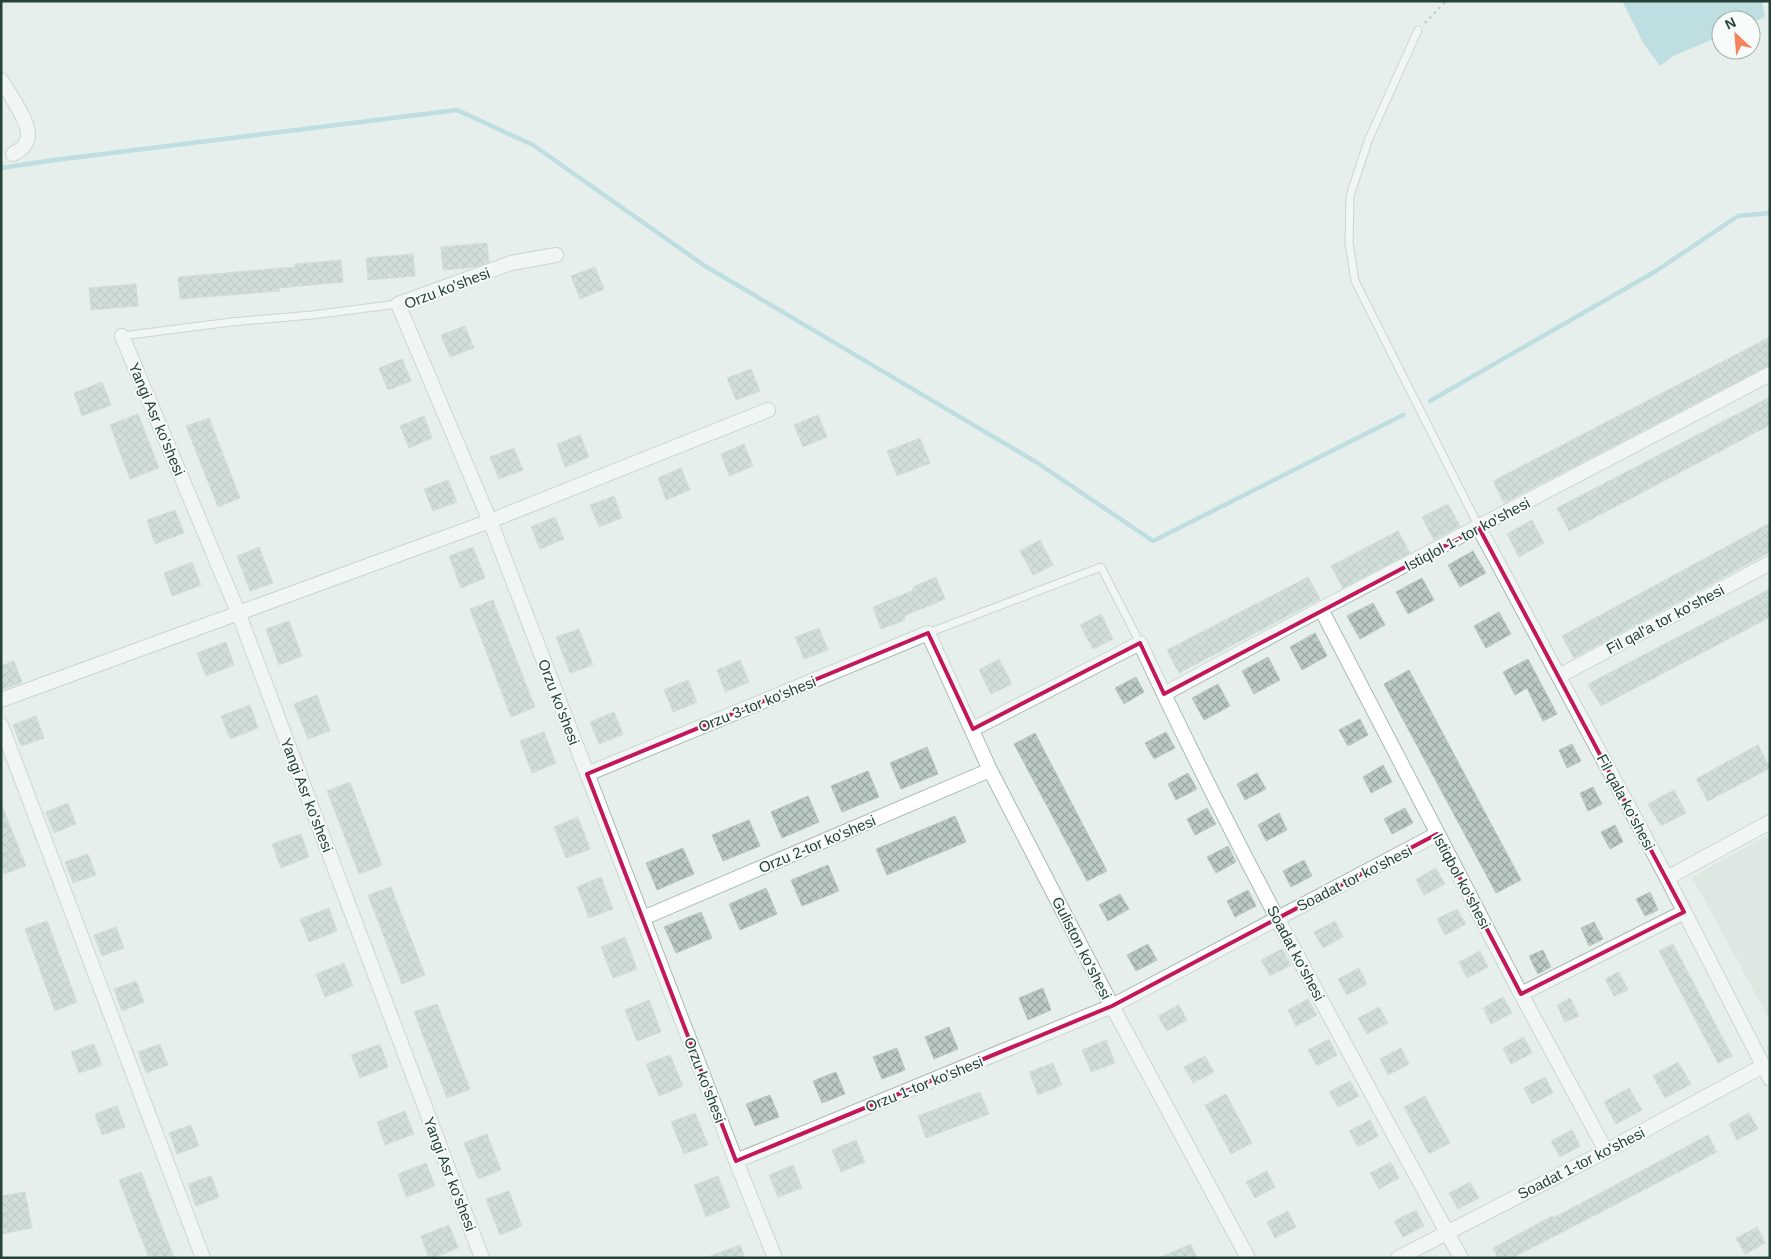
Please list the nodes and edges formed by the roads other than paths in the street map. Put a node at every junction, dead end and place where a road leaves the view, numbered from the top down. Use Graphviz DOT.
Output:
graph roads {
  1 [pos="1418,30"];
  2 [pos="1,80"];
  3 [pos="13,154"];
  4 [pos="556,255"];
  5 [pos="398,304"];
  6 [pos="122,336"];
  7 [pos="1770,374"];
  8 [pos="768,410"];
  9 [pos="490,521"];
  10 [pos="1479,528"];
  11 [pos="1770,563"];
  12 [pos="1322,609"];
  13 [pos="238,612"];
  14 [pos="928,633"];
  15 [pos="1140,643"];
  16 [pos="1559,676"];
  17 [pos="1164,694"];
  18 [pos="1,700"];
  19 [pos="1,725"];
  20 [pos="973,729"];
  21 [pos="990,770"];
  22 [pos="587,774"];
  23 [pos="1770,822"];
  24 [pos="1437,834"];
  25 [pos="1667,878"];
  26 [pos="1684,912"];
  27 [pos="643,918"];
  28 [pos="1276,918"];
  29 [pos="1521,994"];
  30 [pos="1112,1006"];
  31 [pos="1766,1072"];
  32 [pos="1606,1151"];
  33 [pos="736,1161"];
  34 [pos="1447,1232"];
  35 [pos="203,1258"];
  36 [pos="482,1258"];
  37 [pos="775,1258"];
  38 [pos="1248,1258"];
  39 [pos="1398,1258"];
  40 [pos="1461,1258"];
  1 -- 10 [label="lane"];
  2 -- 3 [label="street"];
  4 -- 5 [label="street, Orzu ko'shesi"];
  5 -- 6 [label="lane"];
  5 -- 9 [label="street, Orzu ko'shesi"];
  6 -- 13 [label="street, Yangi Asr ko'shesi"];
  7 -- 10 [label="street, Istiqlol 1- tor ko'shesi"];
  8 -- 9 [label="street"];
  9 -- 13 [label="street"];
  9 -- 22 [label="street, Orzu ko'shesi"];
  10 -- 12 [label="street, Istiqlol 1- tor ko'shesi"];
  10 -- 16 [label="street, Fil qala ko'shesi"];
  11 -- 16 [label="street, Fil qal'a tor ko'shesi"];
  12 -- 17 [label="street, Istiqlol 1- tor ko'shesi"];
  12 -- 24 [label="street, Istiqbol ko'shesi"];
  13 -- 18 [label="street"];
  13 -- 36 [label="street, Yangi Asr ko'shesi"];
  14 -- 15 [label="lane"];
  14 -- 20 [label="street, Guliston ko'shesi"];
  14 -- 22 [label="street, Orzu 3-tor ko'shesi"];
  15 -- 17 [label="street, Soadat ko'shesi"];
  15 -- 20 [label="street"];
  16 -- 25 [label="street, Fil qala ko'shesi"];
  17 -- 28 [label="street, Soadat ko'shesi"];
  19 -- 35 [label="street"];
  20 -- 21 [label="street, Guliston ko'shesi"];
  21 -- 27 [label="street, Orzu 2-tor ko'shesi"];
  21 -- 30 [label="street, Guliston ko'shesi"];
  22 -- 27 [label="street, Orzu ko'shesi"];
  23 -- 25 [label="street"];
  24 -- 28 [label="street, Soadat tor ko'shesi"];
  24 -- 29 [label="street, Istiqbol ko'shesi"];
  25 -- 26 [label="street, Fil qala ko'shesi"];
  26 -- 29 [label="street"];
  26 -- 31 [label="street, Fil qala ko'shesi"];
  27 -- 33 [label="street, Orzu ko'shesi"];
  28 -- 30 [label="street, Soadat tor ko'shesi"];
  28 -- 34 [label="street, Soadat ko'shesi"];
  29 -- 32 [label="street, Istiqbol ko'shesi"];
  30 -- 33 [label="street, Orzu 1-tor ko'shesi"];
  30 -- 38 [label="street, Guliston ko'shesi"];
  31 -- 32 [label="street, Soadat 1-tor ko'shesi"];
  32 -- 34 [label="street, Soadat 1-tor ko'shesi"];
  33 -- 37 [label="street, Orzu ko'shesi"];
  34 -- 39 [label="street, Soadat 1-tor ko'shesi"];
  34 -- 40 [label="street, Soadat ko'shesi"];
}
